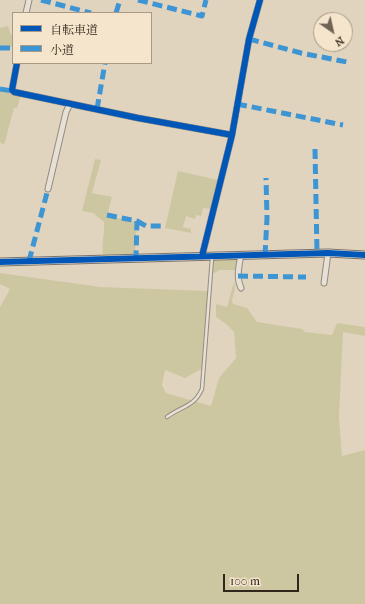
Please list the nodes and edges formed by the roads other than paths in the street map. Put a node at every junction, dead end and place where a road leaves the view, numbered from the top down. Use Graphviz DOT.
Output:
graph roads {
  1 [pos="29,0"];
  2 [pos="260,0"];
  3 [pos="26,12"];
  4 [pos="17,64"];
  5 [pos="70,104"];
  6 [pos="232,134"];
  7 [pos="48,189"];
  8 [pos="328,253"];
  9 [pos="241,255"];
  10 [pos="365,255"];
  11 [pos="202,256"];
  12 [pos="212,256"];
  13 [pos="0,262"];
  14 [pos="324,283"];
  15 [pos="241,288"];
  16 [pos="167,417"];
  1 -- 3 [label="street"];
  2 -- 6 [label="street"];
  4 -- 5 [label="street"];
  5 -- 6 [label="street"];
  5 -- 7 [label="street"];
  6 -- 11 [label="street"];
  8 -- 9 [label="street"];
  8 -- 10 [label="street"];
  8 -- 14 [label="street"];
  9 -- 12 [label="street"];
  9 -- 15 [label="street"];
  11 -- 12 [label="street"];
  11 -- 13 [label="street"];
  12 -- 16 [label="lane"];
}
